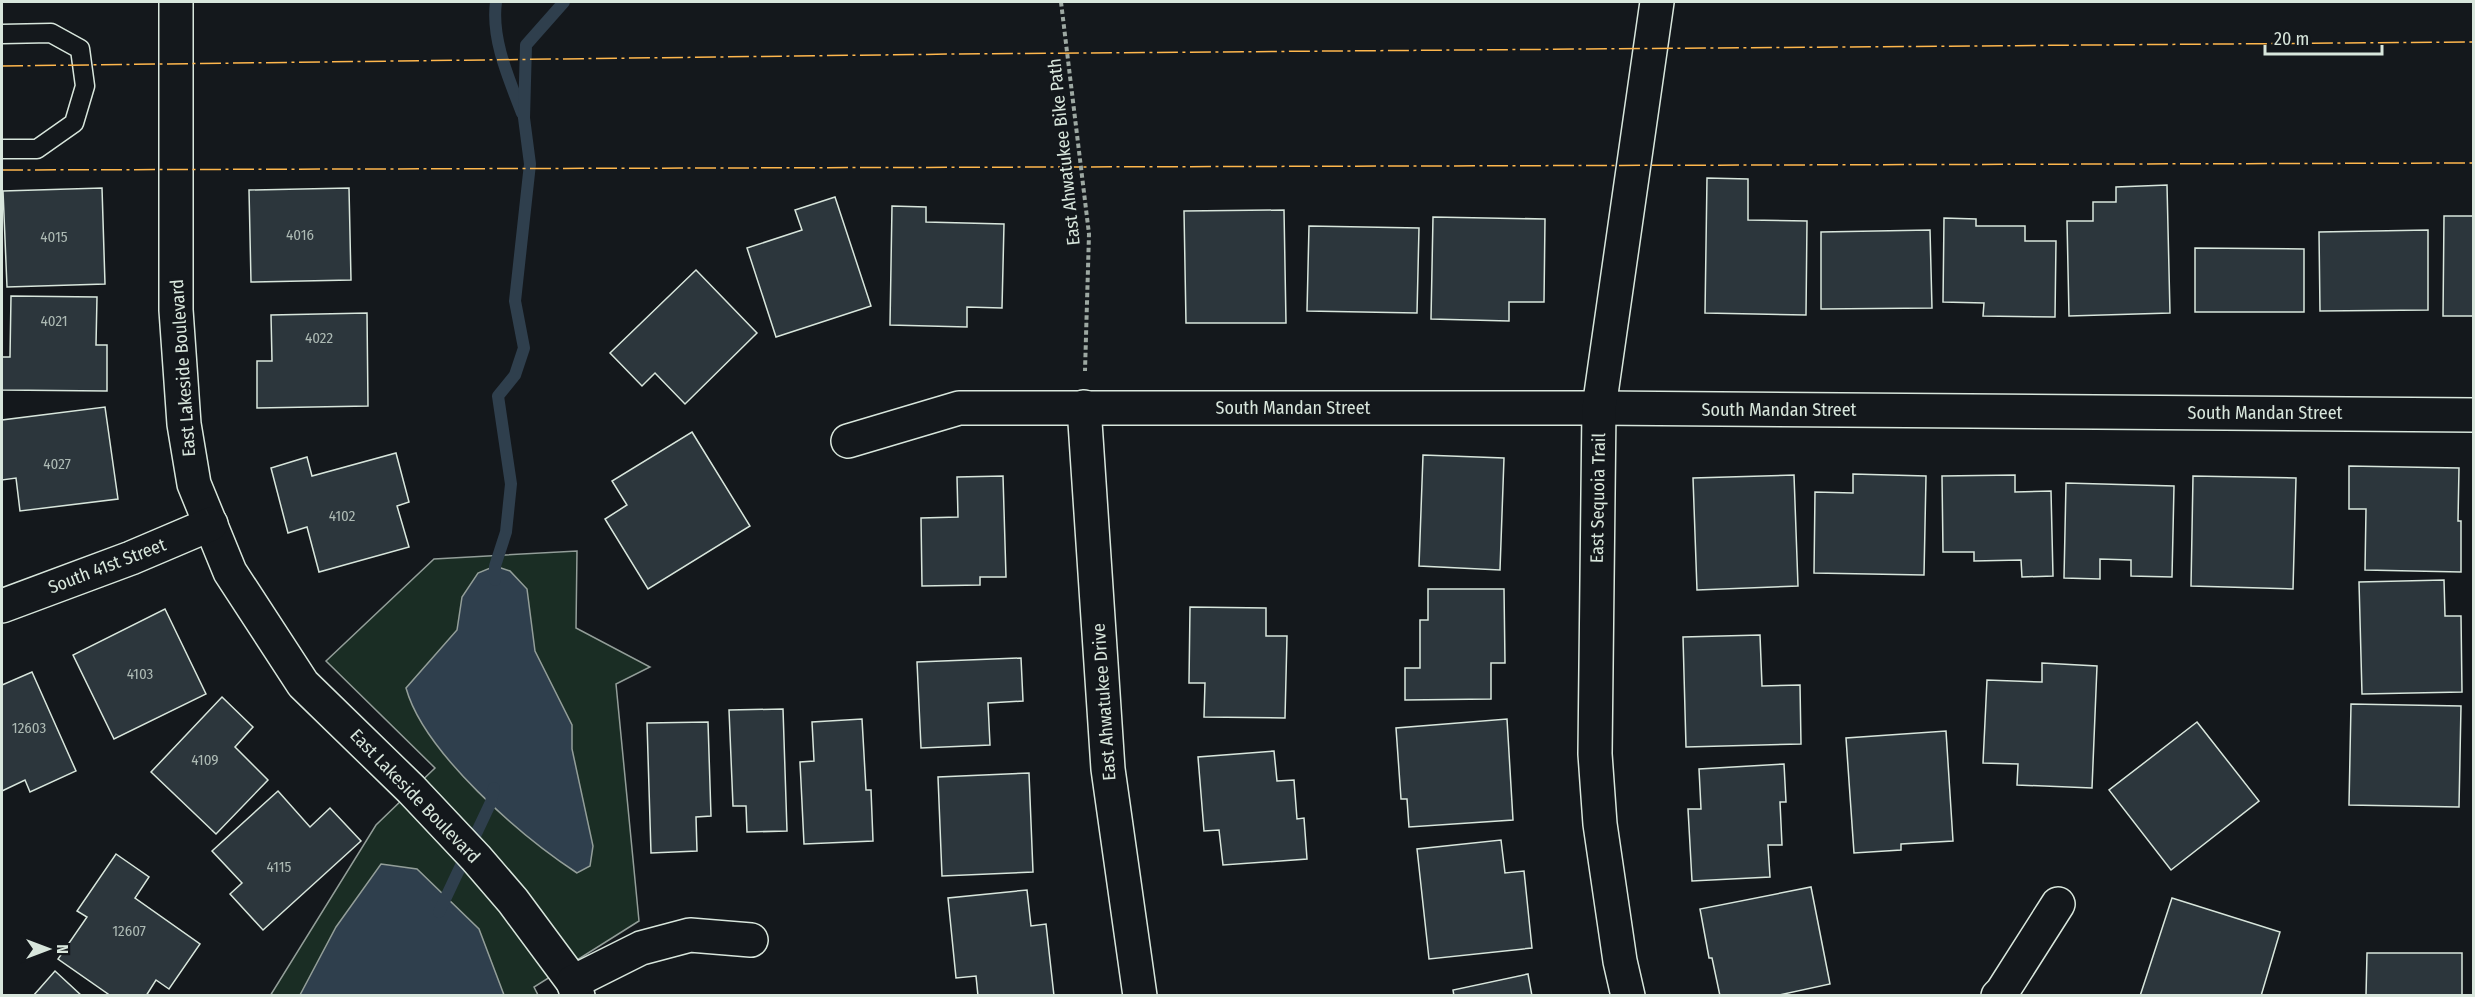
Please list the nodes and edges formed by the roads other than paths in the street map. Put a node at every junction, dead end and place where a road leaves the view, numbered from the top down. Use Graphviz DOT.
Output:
graph roads {
  1 [pos="177,2"];
  2 [pos="1657,2"];
  3 [pos="2,34"];
  4 [pos="2,149"];
  5 [pos="1084,407"];
  6 [pos="1599,408"];
  7 [pos="2474,415"];
  8 [pos="848,441"];
  9 [pos="211,524"];
  10 [pos="2,606"];
  11 [pos="2058,904"];
  12 [pos="751,940"];
  13 [pos="575,989"];
  14 [pos="1140,996"];
  15 [pos="1628,996"];
  16 [pos="1998,996"];
  1 -- 9 [label="street, East Lakeside Boulevard"];
  2 -- 6 [label="street, East Sequoia Trail"];
  3 -- 4 [label="lane"];
  5 -- 6 [label="street, South Mandan Street"];
  5 -- 8 [label="street, South Mandan Street"];
  5 -- 14 [label="street, East Ahwatukee Drive"];
  6 -- 7 [label="street, South Mandan Street"];
  6 -- 15 [label="street, East Sequoia Trail"];
  9 -- 10 [label="street, South 41st Street"];
  9 -- 13 [label="street, East Lakeside Boulevard"];
  11 -- 16 [label="street"];
  12 -- 13 [label="street"];
}
